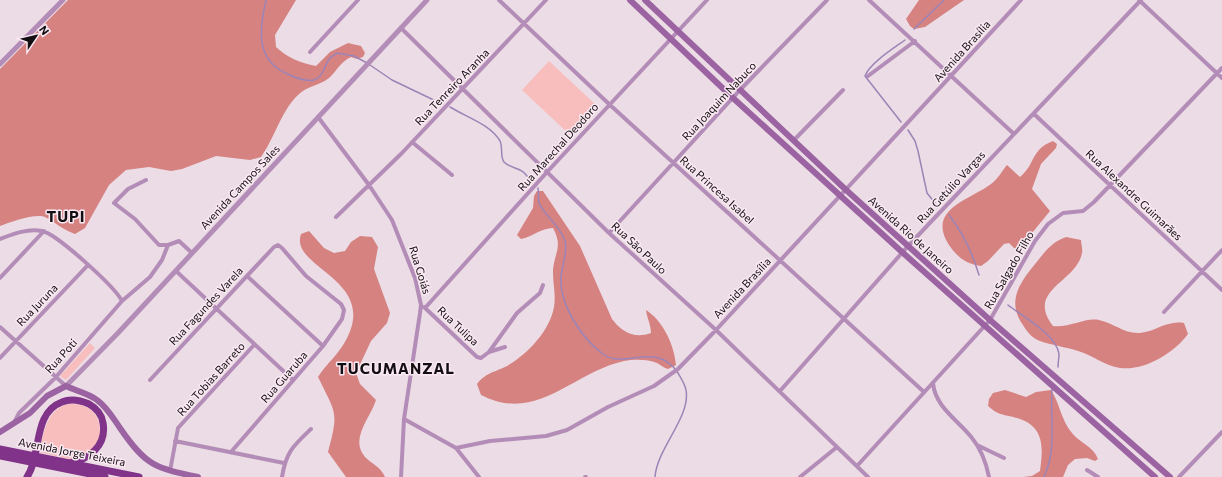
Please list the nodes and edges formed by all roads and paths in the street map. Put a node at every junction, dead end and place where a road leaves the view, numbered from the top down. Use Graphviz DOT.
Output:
graph roads {
  1 [pos="63,0"];
  2 [pos="358,0"];
  3 [pos="427,0"];
  4 [pos="499,0"];
  5 [pos="546,0"];
  6 [pos="630,0"];
  7 [pos="645,0"];
  8 [pos="708,0"];
  9 [pos="827,0"];
  10 [pos="869,0"];
  11 [pos="1021,0"];
  12 [pos="1140,0"];
  13 [pos="525,23"];
  14 [pos="401,28"];
  15 [pos="679,31"];
  16 [pos="672,38"];
  17 [pos="915,41"];
  18 [pos="310,52"];
  19 [pos="0,64"];
  20 [pos="1222,68"];
  21 [pos="1217,74"];
  22 [pos="868,76"];
  23 [pos="952,76"];
  24 [pos="1222,78"];
  25 [pos="462,90"];
  26 [pos="740,90"];
  27 [pos="843,90"];
  28 [pos="733,98"];
  29 [pos="610,104"];
  30 [pos="1034,114"];
  31 [pos="318,117"];
  32 [pos="1014,134"];
  33 [pos="794,140"];
  34 [pos="412,142"];
  35 [pos="674,163"];
  36 [pos="548,171"];
  37 [pos="452,174"];
  38 [pos="146,180"];
  39 [pos="369,185"];
  40 [pos="1111,185"];
  41 [pos="845,189"];
  42 [pos="840,195"];
  43 [pos="336,216"];
  44 [pos="44,231"];
  45 [pos="609,233"];
  46 [pos="0,239"];
  47 [pos="168,245"];
  48 [pos="908,246"];
  49 [pos="1222,250"];
  50 [pos="902,252"];
  51 [pos="192,253"];
  52 [pos="780,261"];
  53 [pos="88,265"];
  54 [pos="176,271"];
  55 [pos="1203,271"];
  56 [pos="247,276"];
  57 [pos="0,278"];
  58 [pos="543,285"];
  59 [pos="1222,290"];
  60 [pos="122,301"];
  61 [pos="421,305"];
  62 [pos="216,308"];
  63 [pos="426,308"];
  64 [pos="344,310"];
  65 [pos="1164,312"];
  66 [pos="845,320"];
  67 [pos="990,320"];
  68 [pos="985,326"];
  69 [pos="0,327"];
  70 [pos="716,330"];
  71 [pos="16,341"];
  72 [pos="254,345"];
  73 [pos="324,346"];
  74 [pos="505,347"];
  75 [pos="489,352"];
  76 [pos="0,358"];
  77 [pos="55,378"];
  78 [pos="150,380"];
  79 [pos="293,380"];
  80 [pos="933,383"];
  81 [pos="66,386"];
  82 [pos="780,391"];
  83 [pos="924,392"];
  84 [pos="404,419"];
  85 [pos="14,423"];
  86 [pos="3,428"];
  87 [pos="311,429"];
  88 [pos="0,432"];
  89 [pos="1222,432"];
  90 [pos="175,441"];
  91 [pos="977,445"];
  92 [pos="837,447"];
  93 [pos="456,448"];
  94 [pos="0,449"];
  95 [pos="231,452"];
  96 [pos="0,456"];
  97 [pos="1004,458"];
  98 [pos="70,463"];
  99 [pos="284,463"];
  100 [pos="55,464"];
  101 [pos="857,466"];
  102 [pos="1087,470"];
  103 [pos="170,471"];
  104 [pos="27,477"];
  105 [pos="105,477"];
  106 [pos="139,477"];
  107 [pos="198,477"];
  108 [pos="282,477"];
  109 [pos="401,477"];
  110 [pos="479,477"];
  111 [pos="800,477"];
  112 [pos="868,477"];
  113 [pos="989,477"];
  114 [pos="1098,477"];
  115 [pos="1155,477"];
  116 [pos="1170,477"];
  117 [pos="1179,477"];
  1 -- 19 [label="street"];
  2 -- 18 [label="street"];
  3 -- 14 [label="street, Avenida Campos Sales"];
  4 -- 13 [label="street, Rua Princesa Isabel"];
  5 -- 13 [label="street, Rua Tenreiro Aranha"];
  6 -- 16 [label="main road, Avenida Rio de Janeiro"];
  7 -- 15 [label="main road, Avenida Rio de Janeiro"];
  8 -- 15 [label="street, Rua Marechal Deodoro"];
  9 -- 26 [label="street, Rua Joaquim Nabuco"];
  10 -- 17 [label="street"];
  11 -- 23 [label="street, Avenida Brasília"];
  12 -- 21 [label="street"];
  12 -- 30 [label="street, Rua Getúlio Vargas"];
  13 -- 25 [label="street, Rua Tenreiro Aranha"];
  13 -- 29 [label="street, Rua Princesa Isabel"];
  14 -- 25 [label="street, Rua São Paulo"];
  14 -- 31 [label="street, Avenida Campos Sales"];
  15 -- 16 [label="street, Rua Marechal Deodoro"];
  15 -- 26 [label="main road, Avenida Rio de Janeiro"];
  16 -- 28 [label="main road, Avenida Rio de Janeiro"];
  16 -- 29 [label="street, Rua Marechal Deodoro"];
  17 -- 22 [label="street"];
  17 -- 23 [label="street"];
  20 -- 21 [label="street, Rua Salgado Filho"];
  21 -- 24 [label="street"];
  21 -- 40 [label="street, Rua Salgado Filho"];
  23 -- 32 [label="street"];
  23 -- 41 [label="street, Avenida Brasília"];
  25 -- 34 [label="street, Rua Tenreiro Aranha"];
  25 -- 36 [label="street, Rua São Paulo"];
  26 -- 28 [label="street, Rua Joaquim Nabuco"];
  26 -- 33 [label="main road, Avenida Rio de Janeiro"];
  27 -- 33 [label="street"];
  28 -- 35 [label="street, Rua Joaquim Nabuco"];
  28 -- 42 [label="main road, Avenida Rio de Janeiro"];
  29 -- 35 [label="street, Rua Princesa Isabel"];
  29 -- 36 [label="street, Rua Marechal Deodoro"];
  30 -- 32 [label="street, Rua Getúlio Vargas"];
  30 -- 40 [label="street, Rua Alexandre Guimarães"];
  31 -- 39 [label="street, Rua Goiás"];
  31 -- 51 [label="street, Avenida Campos Sales"];
  32 -- 48 [label="street, Rua Getúlio Vargas"];
  33 -- 41 [label="main road, Avenida Rio de Janeiro"];
  34 -- 37 [label="street"];
  34 -- 39 [label="street, Rua Tenreiro Aranha"];
  35 -- 45 [label="street, Rua Joaquim Nabuco"];
  35 -- 52 [label="street, Rua Princesa Isabel"];
  36 -- 45 [label="street, Rua São Paulo"];
  36 -- 63 [label="street, Rua Marechal Deodoro"];
  38 -- 47 [label="street"];
  39 -- 43 [label="street, Rua Tenreiro Aranha"];
  39 -- 61 [label="street, Rua Goiás"];
  40 -- 55 [label="street, Rua Alexandre Guimarães"];
  40 -- 67 [label="street, Rua Salgado Filho"];
  41 -- 42 [label="street, Avenida Brasília"];
  41 -- 48 [label="main road, Avenida Rio de Janeiro"];
  42 -- 50 [label="main road, Avenida Rio de Janeiro"];
  42 -- 52 [label="street, Avenida Brasília"];
  44 -- 46 [label="street"];
  44 -- 53 [label="street"];
  44 -- 57 [label="street"];
  45 -- 70 [label="street, Rua São Paulo"];
  47 -- 51 [label="street"];
  47 -- 60 [label="street, Rua Poti"];
  48 -- 50 [label="street, Rua Getúlio Vargas"];
  48 -- 67 [label="main road, Avenida Rio de Janeiro"];
  49 -- 55 [label="street"];
  50 -- 66 [label="street, Rua Getúlio Vargas"];
  50 -- 68 [label="main road, Avenida Rio de Janeiro"];
  51 -- 54 [label="street, Avenida Campos Sales"];
  52 -- 66 [label="street, Rua Princesa Isabel"];
  52 -- 70 [label="street, Avenida Brasília"];
  53 -- 60 [label="street"];
  53 -- 71 [label="street, Rua Juruna"];
  54 -- 62 [label="street"];
  54 -- 81 [label="street, Avenida Campos Sales"];
  55 -- 59 [label="street, Rua Alexandre Guimarães"];
  55 -- 65 [label="street"];
  56 -- 62 [label="street, Rua Fagundes Varela"];
  56 -- 64 [label="street, Rua Fagundes Varela"];
  56 -- 73 [label="street"];
  58 -- 75 [label="street"];
  60 -- 77 [label="street, Rua Poti"];
  61 -- 63 [label="street, Rua Tulipa"];
  61 -- 84 [label="street, Rua Goiás"];
  62 -- 72 [label="street"];
  62 -- 78 [label="street, Rua Fagundes Varela"];
  63 -- 75 [label="street, Rua Tulipa"];
  64 -- 73 [label="street, Rua Guaruba"];
  66 -- 82 [label="street, Rua Getúlio Vargas"];
  66 -- 83 [label="street, Rua Princesa Isabel"];
  67 -- 68 [label="street, Rua Salgado Filho"];
  67 -- 116 [label="main road, Avenida Rio de Janeiro"];
  68 -- 80 [label="street, Rua Salgado Filho"];
  68 -- 115 [label="main road, Avenida Rio de Janeiro"];
  69 -- 71 [label="street"];
  70 -- 82 [label="street, Rua São Paulo"];
  70 -- 93 [label="street, Avenida Brasília"];
  71 -- 76 [label="street, Rua Juruna"];
  71 -- 77 [label="street"];
  72 -- 79 [label="street"];
  72 -- 90 [label="street, Rua Tobias Barreto"];
  73 -- 79 [label="street, Rua Guaruba"];
  74 -- 75 [label="street, Rua Tulipa"];
  77 -- 81 [label="street"];
  77 -- 85 [label="street, Rua Poti"];
  79 -- 95 [label="street, Rua Guaruba"];
  80 -- 83 [label="street, Rua Salgado Filho"];
  80 -- 91 [label="street"];
  81 -- 85 [label="main road"];
  81 -- 103 [label="main road"];
  82 -- 92 [label="street, Rua São Paulo"];
  83 -- 101 [label="street, Rua Salgado Filho"];
  84 -- 93 [label="street"];
  84 -- 109 [label="street, Rua Goiás"];
  85 -- 86 [label="main road"];
  86 -- 88 [label="main road"];
  87 -- 99 [label="street"];
  89 -- 117 [label="street"];
  90 -- 95 [label="street"];
  90 -- 103 [label="street, Rua Tobias Barreto"];
  91 -- 97 [label="street"];
  91 -- 113 [label="street"];
  92 -- 101 [label="street, Rua São Paulo"];
  92 -- 111 [label="street"];
  93 -- 110 [label="street"];
  94 -- 100 [label="highway, Avenida Jorge Teixeira"];
  95 -- 99 [label="street"];
  96 -- 100 [label="highway, Avenida Jorge Teixeira"];
  98 -- 100 [label="highway, Avenida Jorge Teixeira"];
  98 -- 104 [label="highway"];
  98 -- 106 [label="highway, Avenida Jorge Teixeira"];
  99 -- 108 [label="street"];
  100 -- 105 [label="highway, Avenida Jorge Teixeira"];
  101 -- 112 [label="street, Rua São Paulo"];
  102 -- 114 [label="street"];
  103 -- 107 [label="main road"];
}
